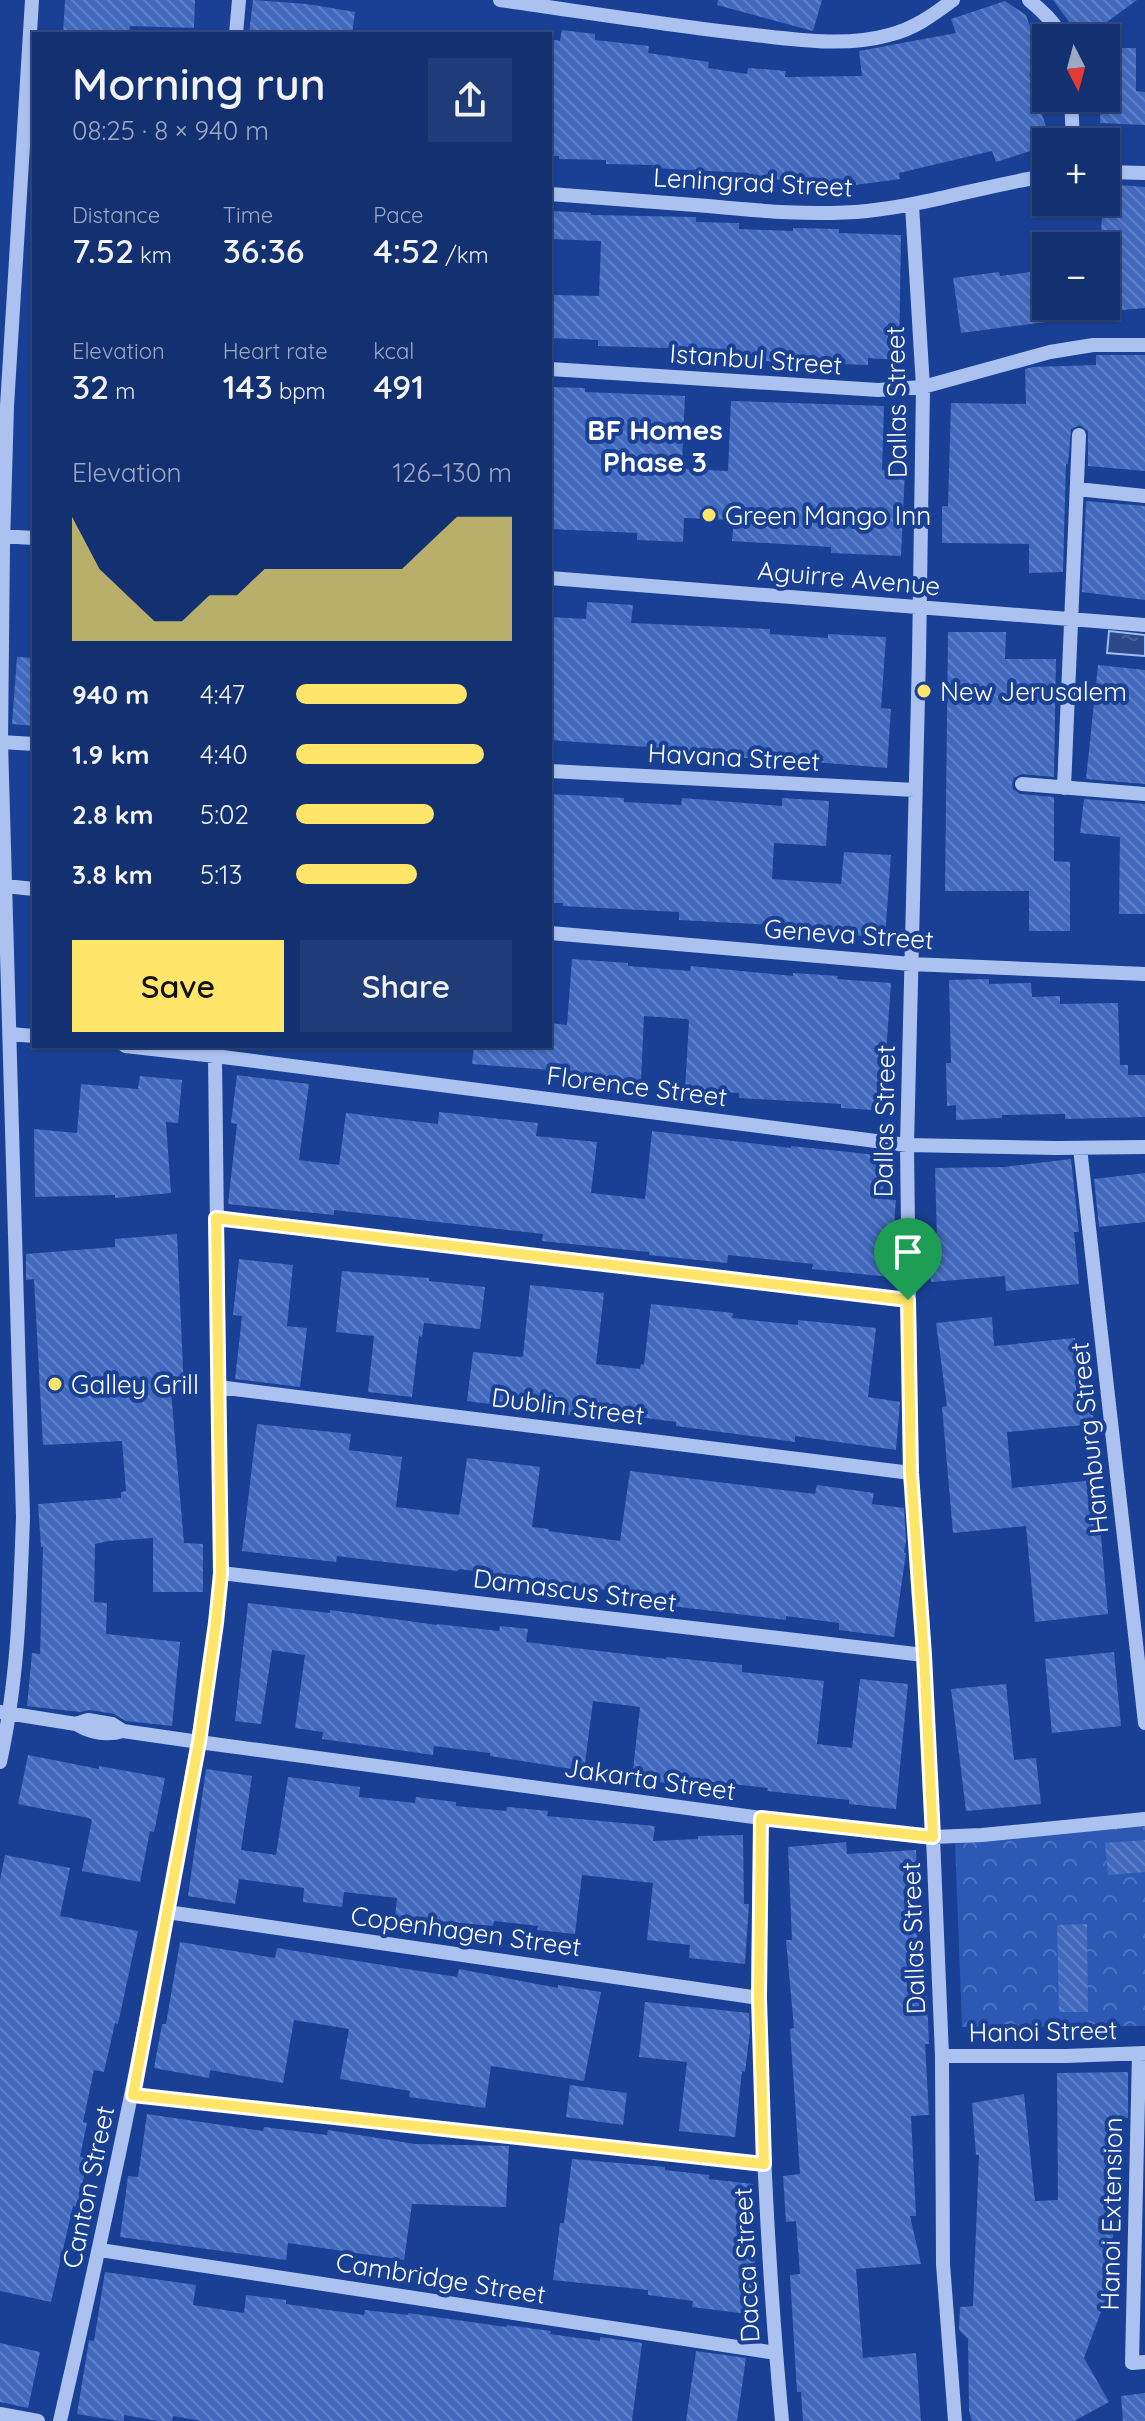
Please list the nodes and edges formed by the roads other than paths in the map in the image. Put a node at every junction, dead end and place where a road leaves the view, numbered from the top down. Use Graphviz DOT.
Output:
graph roads {
  1 [pos="32,0"];
  2 [pos="239,0"];
  3 [pos="500,0"];
  4 [pos="953,0"];
  5 [pos="1029,0"];
  6 [pos="1054,24"];
  7 [pos="236,32"];
  8 [pos="1120,172"];
  9 [pos="1145,173"];
  10 [pos="1032,179"];
  11 [pos="552,194"];
  12 [pos="912,205"];
  13 [pos="1145,345"];
  14 [pos="552,369"];
  15 [pos="923,387"];
  16 [pos="1079,435"];
  17 [pos="1077,489"];
  18 [pos="1145,496"];
  19 [pos="2,536"];
  20 [pos="32,538"];
  21 [pos="552,578"];
  22 [pos="920,607"];
  23 [pos="1071,619"];
  24 [pos="1145,625"];
  25 [pos="1,742"];
  26 [pos="32,744"];
  27 [pos="552,771"];
  28 [pos="1022,784"];
  29 [pos="1064,788"];
  30 [pos="915,790"];
  31 [pos="1145,794"];
  32 [pos="5,886"];
  33 [pos="32,889"];
  34 [pos="552,933"];
  35 [pos="911,964"];
  36 [pos="1145,974"];
  37 [pos="10,1034"];
  38 [pos="32,1036"];
  39 [pos="143,1048"];
  40 [pos="215,1056"];
  41 [pos="907,1145"];
  42 [pos="1145,1147"];
  43 [pos="1080,1148"];
  44 [pos="216,1218"];
  45 [pos="908,1300"];
  46 [pos="218,1387"];
  47 [pos="911,1473"];
  48 [pos="221,1573"];
  49 [pos="924,1655"];
  50 [pos="5,1714"];
  51 [pos="1145,1723"];
  52 [pos="199,1742"];
  53 [pos="0,1762"];
  54 [pos="761,1818"];
  55 [pos="1145,1819"];
  56 [pos="933,1837"];
  57 [pos="167,1912"];
  58 [pos="759,1998"];
  59 [pos="1142,2053"];
  60 [pos="942,2056"];
  61 [pos="133,2095"];
  62 [pos="764,2164"];
  63 [pos="100,2250"];
  64 [pos="776,2353"];
  65 [pos="1145,2362"];
  66 [pos="0,2414"];
  67 [pos="38,2421"];
  68 [pos="60,2421"];
  69 [pos="782,2421"];
  70 [pos="955,2421"];
  1 -- 19 [label="street"];
  2 -- 7 [label="street"];
  3 -- 4 [label="street"];
  5 -- 6 [label="street"];
  8 -- 9 [label="street"];
  10 -- 12 [label="street, Leningrad Street"];
  11 -- 12 [label="street, Leningrad Street"];
  12 -- 15 [label="street, Dallas Street"];
  13 -- 15 [label="street, Istanbul Street"];
  14 -- 15 [label="street, Istanbul Street"];
  15 -- 22 [label="street, Dallas Street"];
  16 -- 17 [label="street"];
  17 -- 18 [label="street"];
  17 -- 23 [label="street"];
  19 -- 20 [label="street"];
  19 -- 25 [label="street"];
  21 -- 22 [label="street, Aguirre Avenue"];
  22 -- 23 [label="street, Aguirre Avenue"];
  22 -- 30 [label="street, Dallas Street"];
  23 -- 24 [label="street, Aguirre Avenue"];
  23 -- 29 [label="street"];
  25 -- 26 [label="street"];
  25 -- 32 [label="street"];
  27 -- 30 [label="street, Havana Street"];
  28 -- 29 [label="street"];
  29 -- 31 [label="street"];
  30 -- 35 [label="street, Dallas Street"];
  32 -- 33 [label="street"];
  32 -- 37 [label="street"];
  34 -- 35 [label="street, Geneva Street"];
  35 -- 36 [label="street, Geneva Street"];
  35 -- 41 [label="street, Dallas Street"];
  37 -- 38 [label="street"];
  37 -- 50 [label="street"];
  39 -- 40 [label="street, Florence Street"];
  40 -- 41 [label="street, Florence Street"];
  40 -- 44 [label="street, Canton Street"];
  41 -- 43 [label="street, Florence Street"];
  41 -- 45 [label="street, Dallas Street"];
  42 -- 43 [label="street, Florence Street"];
  43 -- 51 [label="street, Hamburg Street"];
  44 -- 45 [label="street"];
  44 -- 46 [label="street, Canton Street"];
  45 -- 47 [label="street, Dallas Street"];
  46 -- 47 [label="street, Dublin Street"];
  46 -- 48 [label="street, Canton Street"];
  47 -- 49 [label="street, Dallas Street"];
  48 -- 49 [label="street, Damascus Street"];
  48 -- 52 [label="street, Canton Street"];
  49 -- 56 [label="street, Dallas Street"];
  50 -- 52 [label="street, Jakarta Street"];
  50 -- 53 [label="street"];
  52 -- 54 [label="street, Jakarta Street"];
  52 -- 57 [label="street, Canton Street"];
  54 -- 56 [label="street, Jakarta Street"];
  54 -- 58 [label="street, Dacca Street"];
  55 -- 56 [label="street, Jakarta Street"];
  56 -- 60 [label="street, Dallas Street"];
  57 -- 58 [label="street, Copenhagen Street"];
  57 -- 61 [label="street, Canton Street"];
  58 -- 62 [label="street, Dacca Street"];
  59 -- 60 [label="street, Hanoi Street"];
  59 -- 65 [label="street, Hanoi Extension"];
  60 -- 70 [label="street, Dallas Street"];
  61 -- 62 [label="street"];
  61 -- 63 [label="street, Canton Street"];
  62 -- 64 [label="street, Dacca Street"];
  63 -- 64 [label="street, Cambridge Street"];
  63 -- 68 [label="street, Canton Street"];
  64 -- 69 [label="street, Dacca Street"];
  66 -- 67 [label="street"];
}
